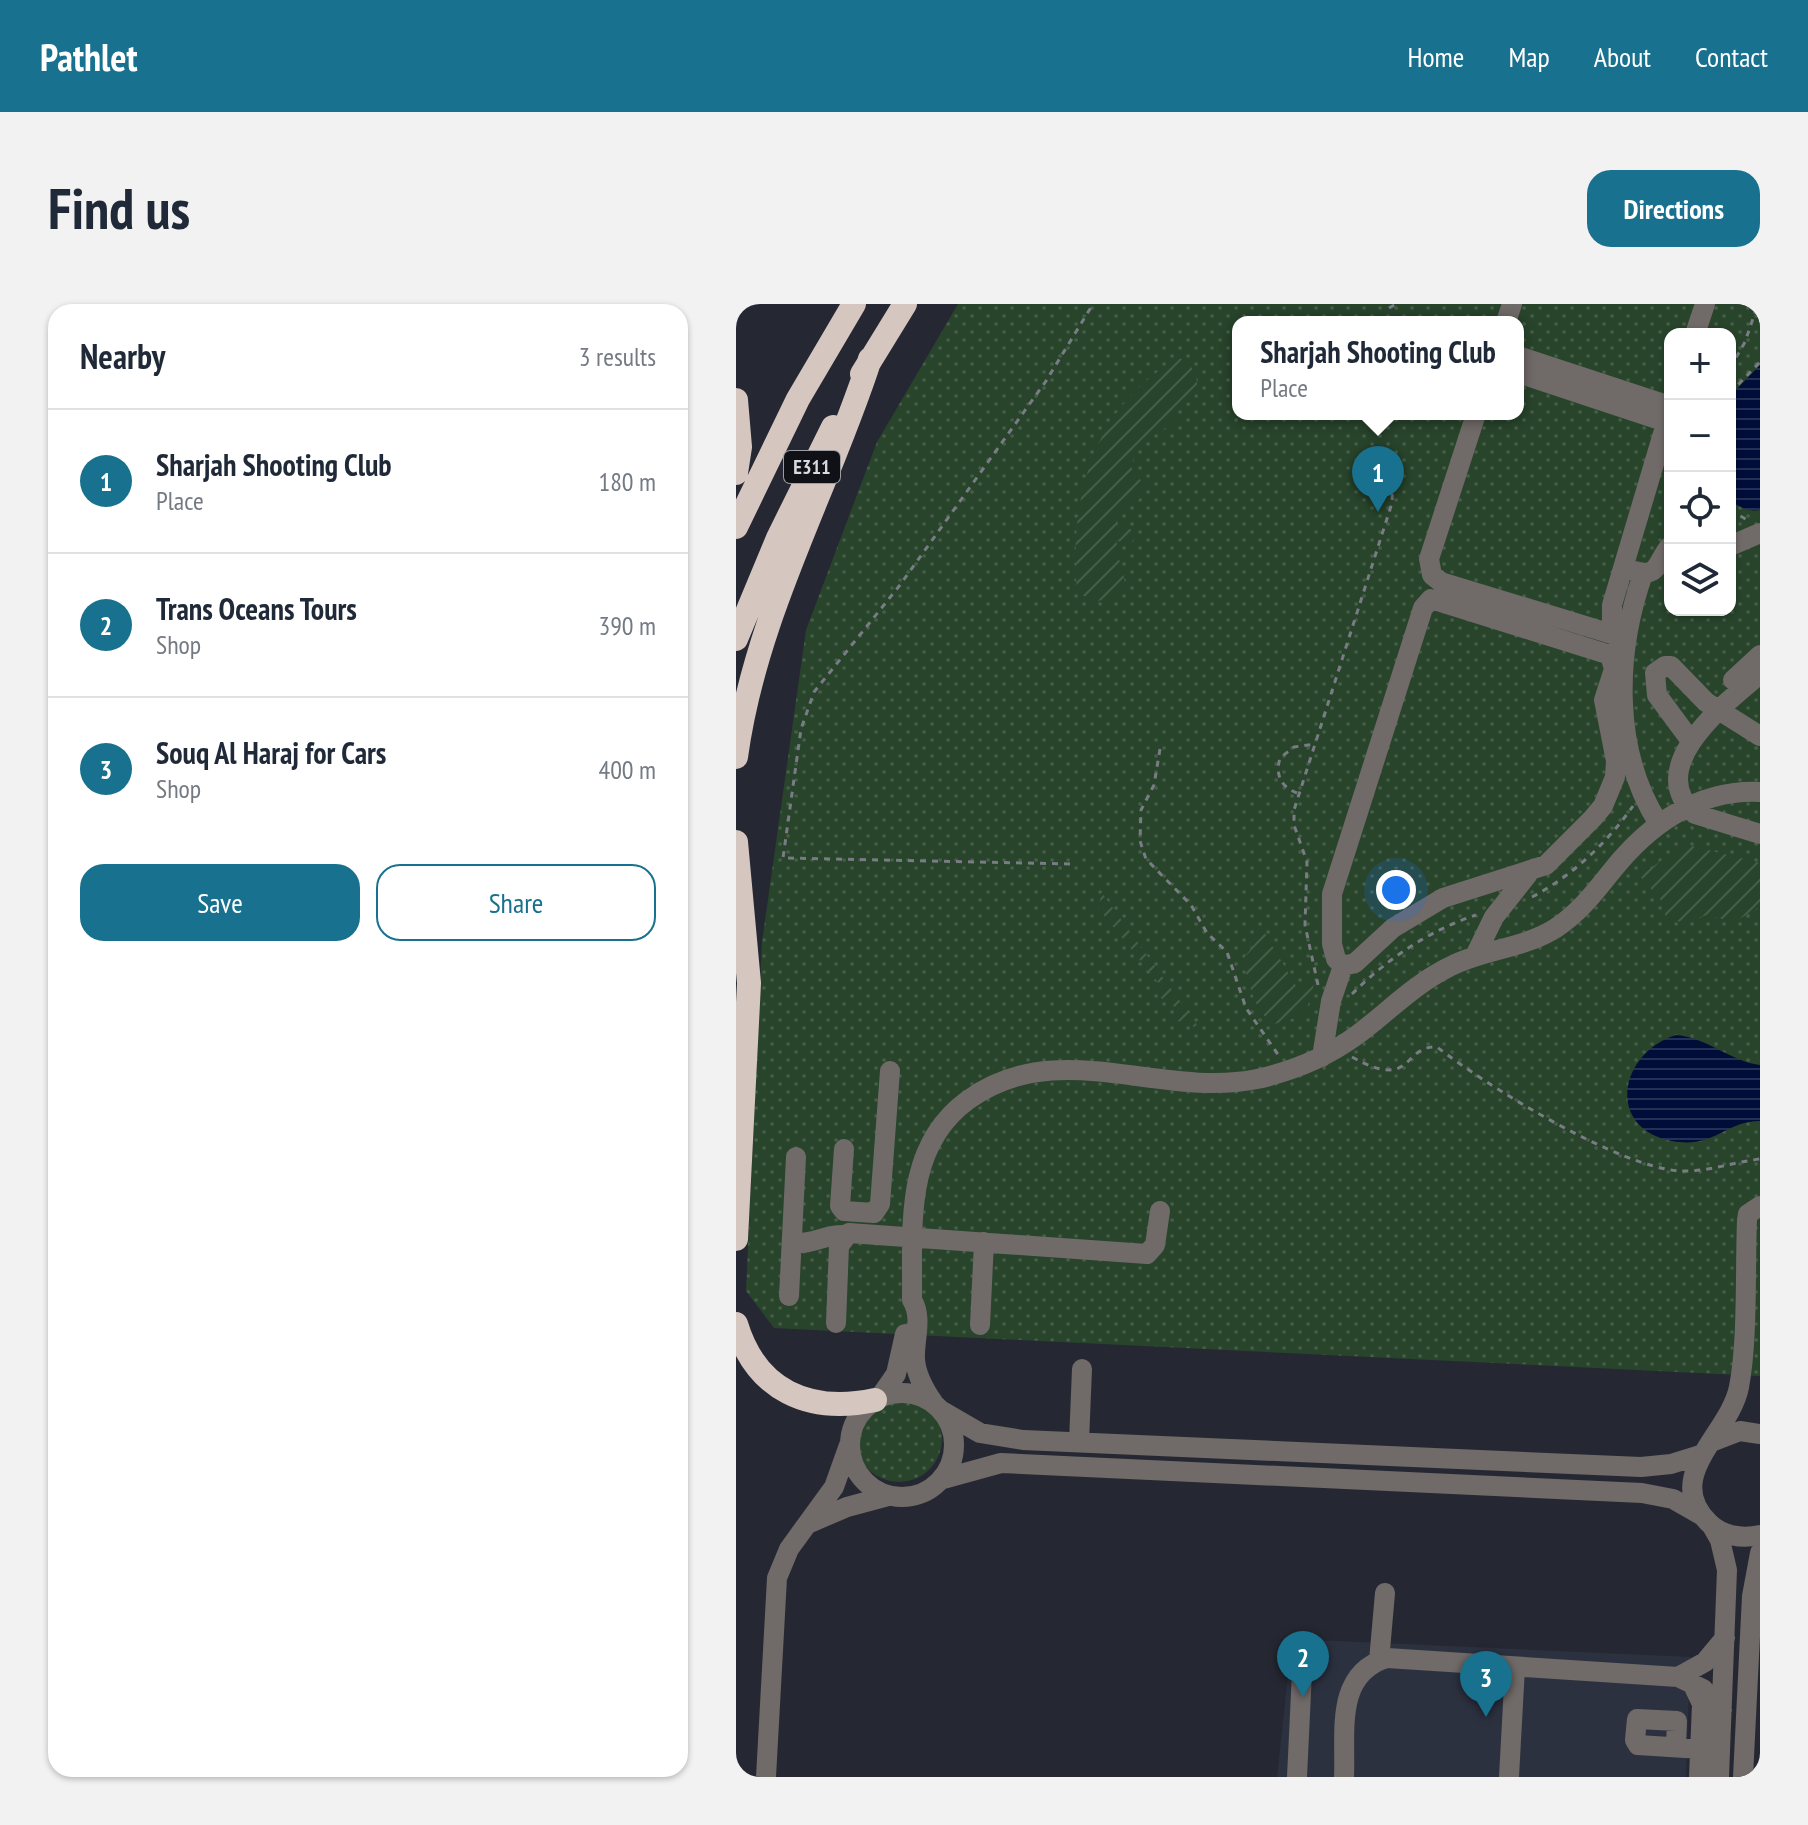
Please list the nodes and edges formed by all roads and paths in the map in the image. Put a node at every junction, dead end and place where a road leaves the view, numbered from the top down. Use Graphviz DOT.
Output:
graph roads {
  1 [pos="854,304"];
  2 [pos="905,304"];
  3 [pos="1093,304"];
  4 [pos="1396,304"];
  5 [pos="1705,304"];
  6 [pos="1758,304"];
  7 [pos="1389,308"];
  8 [pos="1697,328"];
  9 [pos="1524,358"];
  10 [pos="1736,358"];
  11 [pos="870,359"];
  12 [pos="1760,362"];
  13 [pos="1524,375"];
  14 [pos="1736,387"];
  15 [pos="736,400"];
  16 [pos="1664,411"];
  17 [pos="1664,412"];
  18 [pos="1474,420"];
  19 [pos="1664,435"];
  20 [pos="1393,466"];
  21 [pos="736,473"];
  22 [pos="1736,514"];
  23 [pos="736,527"];
  24 [pos="1758,528"];
  25 [pos="1733,544"];
  26 [pos="1664,556"];
  27 [pos="1633,571"];
  28 [pos="1615,635"];
  29 [pos="736,639"];
  30 [pos="1760,655"];
  31 [pos="1624,658"];
  32 [pos="1760,674"];
  33 [pos="1730,683"];
  34 [pos="1718,710"];
  35 [pos="1760,736"];
  36 [pos="1626,741"];
  37 [pos="1691,741"];
  38 [pos="1315,744"];
  39 [pos="1160,749"];
  40 [pos="736,757"];
  41 [pos="1760,792"];
  42 [pos="1642,793"];
  43 [pos="1299,794"];
  44 [pos="1679,812"];
  45 [pos="1760,834"];
  46 [pos="736,842"];
  47 [pos="1070,864"];
  48 [pos="1532,872"];
  49 [pos="1506,907"];
  50 [pos="1484,954"];
  51 [pos="1347,966"];
  52 [pos="1320,992"];
  53 [pos="1340,1007"];
  54 [pos="1330,1053"];
  55 [pos="890,1071"];
  56 [pos="1285,1071"];
  57 [pos="844,1149"];
  58 [pos="796,1157"];
  59 [pos="1760,1159"];
  60 [pos="1760,1206"];
  61 [pos="1160,1211"];
  62 [pos="854,1227"];
  63 [pos="913,1237"];
  64 [pos="736,1239"];
  65 [pos="984,1242"];
  66 [pos="792,1243"];
  67 [pos="1752,1288"];
  68 [pos="789,1296"];
  69 [pos="912,1300"];
  70 [pos="836,1323"];
  71 [pos="736,1324"];
  72 [pos="980,1325"];
  73 [pos="1082,1369"];
  74 [pos="877,1399"];
  75 [pos="938,1406"];
  76 [pos="1760,1434"];
  77 [pos="1079,1442"];
  78 [pos="849,1445"];
  79 [pos="1706,1449"];
  80 [pos="943,1479"];
  81 [pos="888,1496"];
  82 [pos="1707,1520"];
  83 [pos="809,1524"];
  84 [pos="1760,1535"];
  85 [pos="1760,1553"];
  86 [pos="1385,1593"];
  87 [pos="1756,1600"];
  88 [pos="1725,1638"];
  89 [pos="1303,1651"];
  90 [pos="1379,1661"];
  91 [pos="1420,1661"];
  92 [pos="1515,1667"];
  93 [pos="1684,1679"];
  94 [pos="1722,1710"];
  95 [pos="1347,1726"];
  96 [pos="1721,1734"];
  97 [pos="1676,1747"];
  98 [pos="1700,1762"];
  99 [pos="766,1777"];
  100 [pos="1297,1777"];
  101 [pos="1344,1777"];
  102 [pos="1509,1777"];
  103 [pos="1719,1777"];
  104 [pos="1743,1777"];
  1 -- 23 [label="highway, E311"];
  2 -- 11 [label="highway, E311"];
  3 -- 47 [label="path"];
  4 -- 7 [label="path"];
  5 -- 8 [label="street"];
  6 -- 10 [label="path"];
  9 -- 16 [label="street"];
  11 -- 29 [label="highway, E311"];
  11 -- 40 [label="highway"];
  12 -- 14 [label="path"];
  13 -- 17 [label="street"];
  15 -- 21 [label="highway"];
  18 -- 28 [label="street"];
  19 -- 27 [label="street"];
  20 -- 38 [label="path"];
  22 -- 24 [label="path"];
  24 -- 25 [label="street"];
  26 -- 27 [label="street"];
  27 -- 28 [label="street"];
  27 -- 31 [label="street"];
  28 -- 31 [label="street"];
  30 -- 33 [label="street"];
  31 -- 36 [label="street"];
  32 -- 34 [label="street"];
  34 -- 35 [label="street"];
  34 -- 37 [label="street"];
  34 -- 37 [label="street"];
  36 -- 42 [label="street"];
  36 -- 44 [label="street"];
  37 -- 44 [label="street"];
  38 -- 43 [label="path"];
  38 -- 43 [label="path"];
  39 -- 56 [label="path"];
  41 -- 44 [label="street"];
  42 -- 44 [label="street"];
  42 -- 49 [label="path"];
  43 -- 52 [label="path"];
  44 -- 45 [label="street"];
  44 -- 50 [label="street"];
  46 -- 64 [label="highway"];
  48 -- 49 [label="street"];
  48 -- 51 [label="street"];
  48 -- 51 [label="street"];
  49 -- 50 [label="street"];
  49 -- 53 [label="path"];
  50 -- 54 [label="street"];
  51 -- 53 [label="street"];
  51 -- 54 [label="street"];
  53 -- 54 [label="street"];
  54 -- 56 [label="street"];
  54 -- 59 [label="path"];
  55 -- 62 [label="street"];
  56 -- 63 [label="street"];
  57 -- 62 [label="street"];
  58 -- 66 [label="street"];
  60 -- 67 [label="street"];
  61 -- 65 [label="street"];
  62 -- 63 [label="street"];
  62 -- 66 [label="street"];
  62 -- 70 [label="street"];
  63 -- 65 [label="street"];
  63 -- 69 [label="street"];
  65 -- 72 [label="street"];
  66 -- 68 [label="street"];
  67 -- 79 [label="street"];
  69 -- 74 [label="street"];
  69 -- 75 [label="street"];
  71 -- 74 [label="highway"];
  73 -- 77 [label="street"];
  74 -- 75 [label="street"];
  74 -- 78 [label="street"];
  75 -- 77 [label="street"];
  75 -- 80 [label="street"];
  76 -- 79 [label="street"];
  77 -- 79 [label="street"];
  78 -- 81 [label="street"];
  78 -- 83 [label="street"];
  79 -- 82 [label="street"];
  80 -- 81 [label="street"];
  80 -- 82 [label="street"];
  81 -- 83 [label="street"];
  82 -- 84 [label="street"];
  82 -- 88 [label="street"];
  83 -- 99 [label="street"];
  85 -- 87 [label="street"];
  86 -- 90 [label="street"];
  87 -- 104 [label="street"];
  88 -- 93 [label="street"];
  88 -- 94 [label="street"];
  89 -- 100 [label="street"];
  90 -- 91 [label="street"];
  90 -- 95 [label="street"];
  91 -- 92 [label="street"];
  91 -- 95 [label="street"];
  92 -- 93 [label="street"];
  92 -- 102 [label="street"];
  93 -- 94 [label="street"];
  93 -- 98 [label="street"];
  94 -- 96 [label="street"];
  95 -- 101 [label="street"];
  96 -- 98 [label="street"];
  96 -- 103 [label="street"];
  97 -- 98 [label="street"];
}
